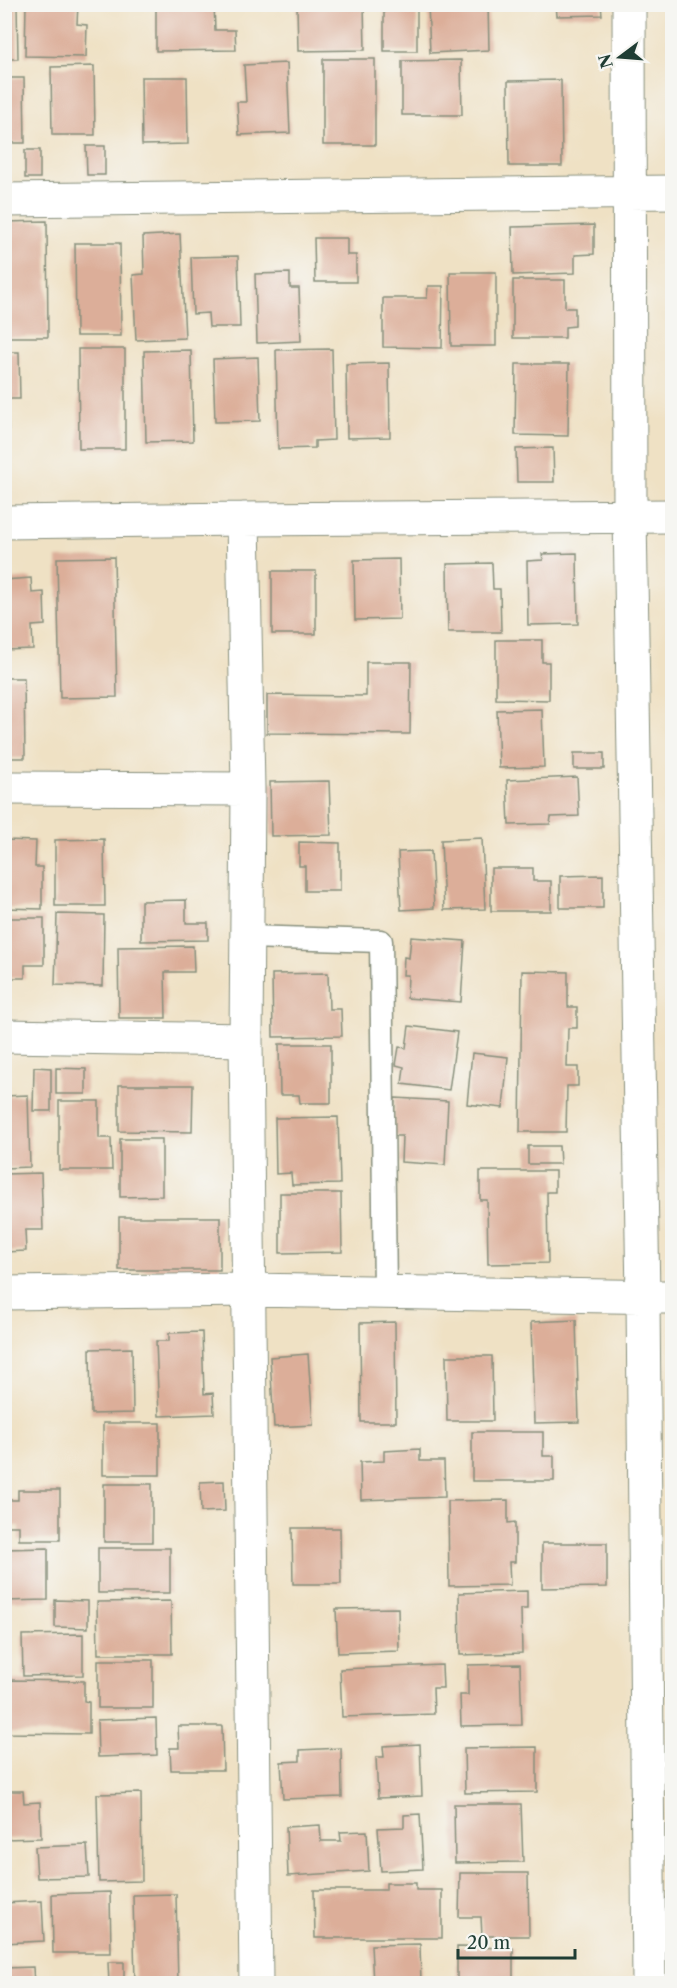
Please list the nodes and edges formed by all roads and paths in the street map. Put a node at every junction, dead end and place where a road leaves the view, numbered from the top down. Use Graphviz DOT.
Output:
graph roads {
  1 [pos="629,4"];
  2 [pos="629,192"];
  3 [pos="672,192"];
  4 [pos="4,200"];
  5 [pos="630,516"];
  6 [pos="672,516"];
  7 [pos="243,519"];
  8 [pos="4,522"];
  9 [pos="4,788"];
  10 [pos="248,789"];
  11 [pos="246,937"];
  12 [pos="4,1036"];
  13 [pos="246,1040"];
  14 [pos="250,1290"];
  15 [pos="4,1293"];
  16 [pos="385,1293"];
  17 [pos="658,1297"];
  18 [pos="256,1983"];
  19 [pos="649,1983"];
  1 -- 2 [label="street"];
  2 -- 3 [label="street"];
  2 -- 4 [label="street"];
  2 -- 5 [label="street"];
  5 -- 6 [label="street"];
  5 -- 7 [label="street"];
  5 -- 17 [label="street"];
  7 -- 8 [label="street"];
  7 -- 10 [label="street"];
  9 -- 10 [label="street"];
  10 -- 11 [label="street"];
  11 -- 13 [label="street"];
  11 -- 16 [label="lane"];
  12 -- 13 [label="street"];
  13 -- 14 [label="street"];
  14 -- 15 [label="street"];
  14 -- 16 [label="street"];
  14 -- 18 [label="street"];
  16 -- 17 [label="street"];
  17 -- 19 [label="street"];
}
